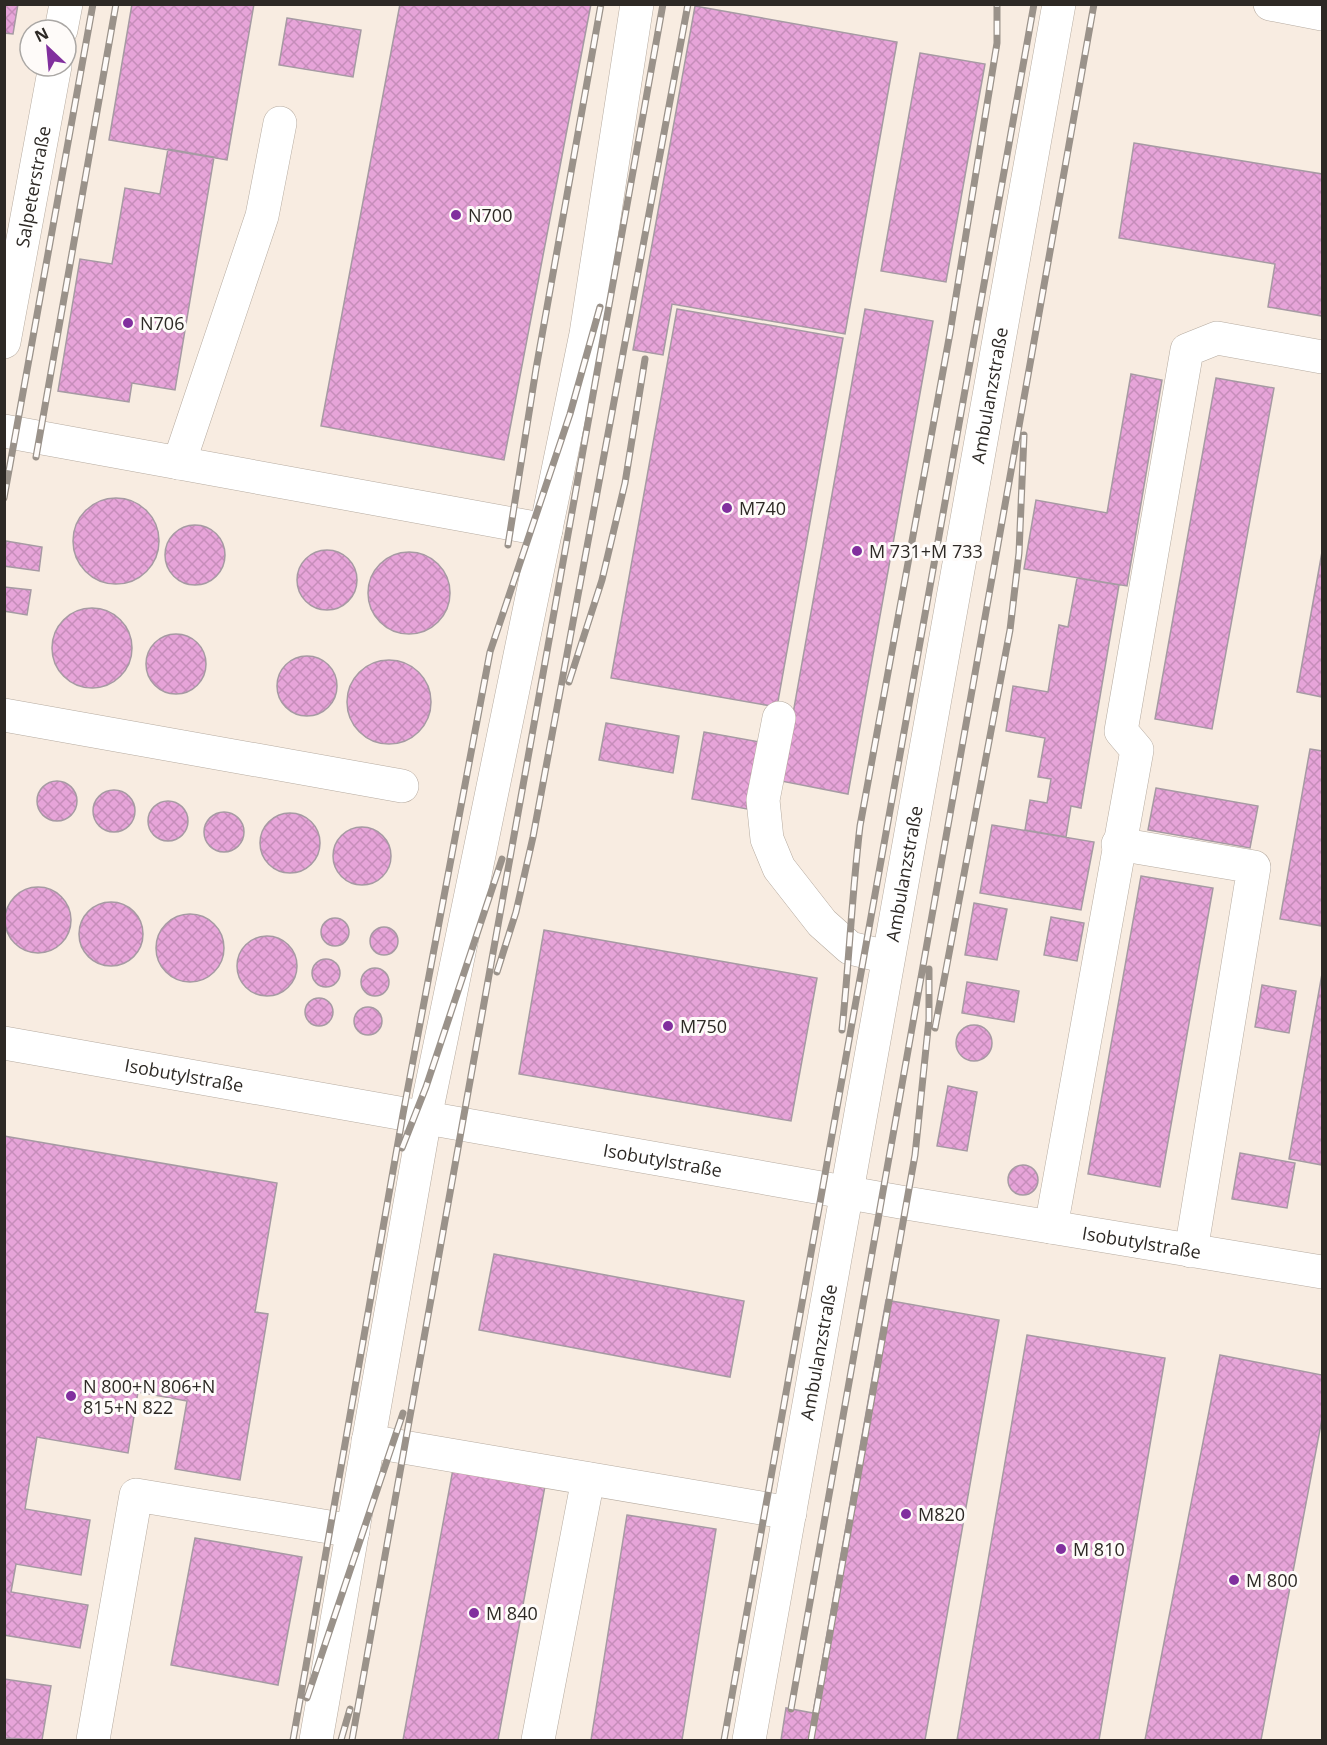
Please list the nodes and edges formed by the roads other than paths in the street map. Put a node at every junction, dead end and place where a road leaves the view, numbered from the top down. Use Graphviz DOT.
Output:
graph roads {
  1 [pos="637,4"];
  2 [pos="1059,4"];
  3 [pos="1270,4"];
  4 [pos="1323,14"];
  5 [pos="53,78"];
  6 [pos="280,123"];
  7 [pos="4,342"];
  8 [pos="1323,357"];
  9 [pos="4,431"];
  10 [pos="179,463"];
  11 [pos="546,530"];
  12 [pos="4,715"];
  13 [pos="779,718"];
  14 [pos="402,786"];
  15 [pos="1118,844"];
  16 [pos="887,957"];
  17 [pos="4,1043"];
  18 [pos="425,1118"];
  19 [pos="847,1192"];
  20 [pos="1051,1227"];
  21 [pos="1191,1251"];
  22 [pos="1323,1272"];
  23 [pos="368,1441"];
  24 [pos="588,1479"];
  25 [pos="790,1513"];
  26 [pos="353,1531"];
  27 [pos="93,1740"];
  28 [pos="316,1740"];
  29 [pos="538,1740"];
  30 [pos="749,1740"];
  1 -- 11 [label="street"];
  2 -- 16 [label="street, Ambulanzstraße"];
  3 -- 4 [label="street"];
  5 -- 7 [label="street, Salpeterstraße"];
  6 -- 10 [label="street"];
  8 -- 15 [label="street"];
  9 -- 10 [label="street"];
  10 -- 11 [label="street"];
  11 -- 18 [label="street"];
  12 -- 14 [label="street"];
  13 -- 16 [label="street"];
  15 -- 20 [label="street"];
  15 -- 21 [label="street"];
  16 -- 19 [label="street, Ambulanzstraße"];
  17 -- 18 [label="street, Isobutylstraße"];
  18 -- 19 [label="street, Isobutylstraße"];
  18 -- 23 [label="street"];
  19 -- 20 [label="street, Isobutylstraße"];
  19 -- 25 [label="street, Ambulanzstraße"];
  20 -- 21 [label="street, Isobutylstraße"];
  21 -- 22 [label="street, Isobutylstraße"];
  23 -- 24 [label="street"];
  23 -- 26 [label="street"];
  24 -- 25 [label="street"];
  24 -- 29 [label="street"];
  25 -- 30 [label="street, Ambulanzstraße"];
  26 -- 27 [label="street"];
  26 -- 28 [label="street"];
}
